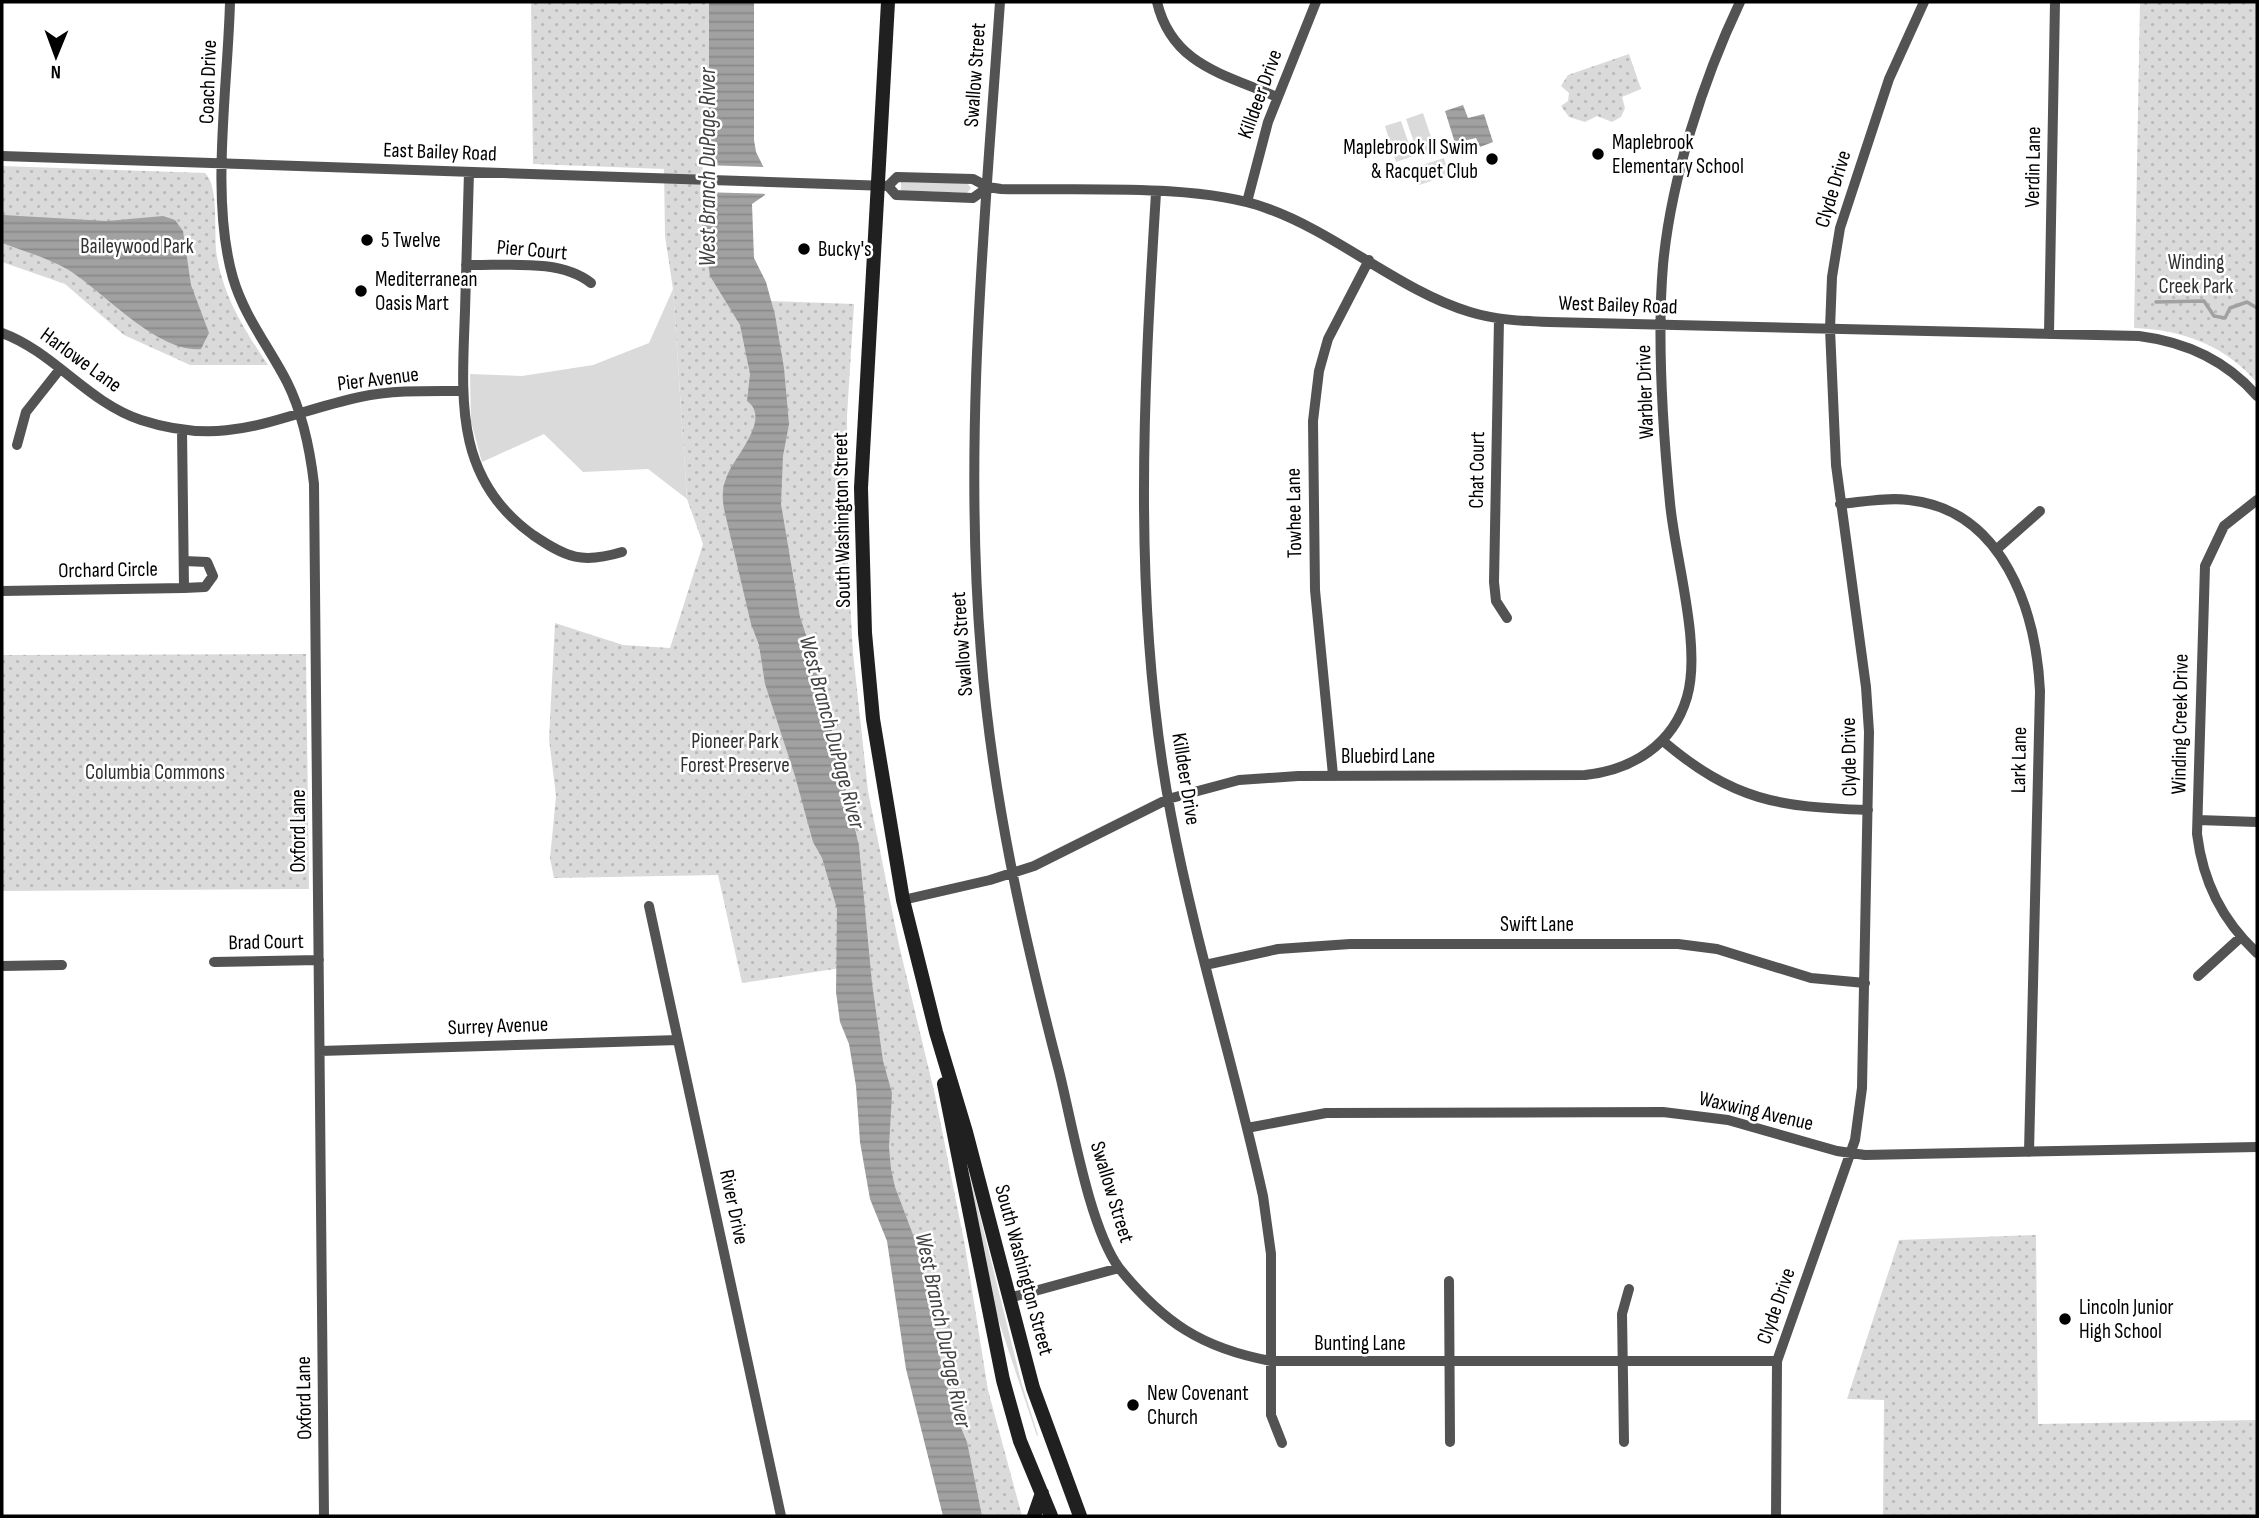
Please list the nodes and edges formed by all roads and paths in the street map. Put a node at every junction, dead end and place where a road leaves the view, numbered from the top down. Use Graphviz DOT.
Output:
graph roads {
  1 [pos="230,2"];
  2 [pos="888,2"];
  3 [pos="999,2"];
  4 [pos="1157,2"];
  5 [pos="1316,2"];
  6 [pos="1740,2"];
  7 [pos="1924,2"];
  8 [pos="2055,2"];
  9 [pos="1277,97"];
  10 [pos="2,156"];
  11 [pos="224,164"];
  12 [pos="469,172"];
  13 [pos="882,186"];
  14 [pos="988,187"];
  15 [pos="1156,192"];
  16 [pos="1247,202"];
  17 [pos="1370,260"];
  18 [pos="466,265"];
  19 [pos="592,283"];
  20 [pos="1499,319"];
  21 [pos="1662,325"];
  22 [pos="1830,329"];
  23 [pos="2,333"];
  24 [pos="2049,333"];
  25 [pos="61,369"];
  26 [pos="461,391"];
  27 [pos="2257,396"];
  28 [pos="300,414"];
  29 [pos="182,430"];
  30 [pos="16,445"];
  31 [pos="2257,500"];
  32 [pos="1840,504"];
  33 [pos="2040,511"];
  34 [pos="1997,549"];
  35 [pos="622,552"];
  36 [pos="184,561"];
  37 [pos="184,587"];
  38 [pos="2,591"];
  39 [pos="1507,618"];
  40 [pos="1663,741"];
  41 [pos="1333,775"];
  42 [pos="1168,799"];
  43 [pos="1868,810"];
  44 [pos="2197,820"];
  45 [pos="2257,822"];
  46 [pos="1011,873"];
  47 [pos="903,900"];
  48 [pos="649,906"];
  49 [pos="2241,937"];
  50 [pos="2257,953"];
  51 [pos="319,960"];
  52 [pos="214,962"];
  53 [pos="62,965"];
  54 [pos="1205,965"];
  55 [pos="2,966"];
  56 [pos="2198,976"];
  57 [pos="1865,983"];
  58 [pos="936,1032"];
  59 [pos="678,1040"];
  60 [pos="320,1051"];
  61 [pos="1247,1128"];
  62 [pos="2257,1147"];
  63 [pos="2029,1152"];
  64 [pos="1850,1153"];
  65 [pos="1119,1268"];
  66 [pos="1449,1281"];
  67 [pos="1629,1289"];
  68 [pos="1010,1298"];
  69 [pos="1777,1360"];
  70 [pos="1271,1361"];
  71 [pos="1450,1362"];
  72 [pos="1622,1362"];
  73 [pos="1450,1442"];
  74 [pos="1624,1442"];
  75 [pos="1282,1443"];
  76 [pos="1042,1493"];
  77 [pos="324,1516"];
  78 [pos="781,1516"];
  79 [pos="1034,1516"];
  80 [pos="1051,1516"];
  81 [pos="1080,1516"];
  82 [pos="1776,1516"];
  1 -- 11 [label="street, Coach Drive"];
  2 -- 13 [label="main road, South Washington Street"];
  3 -- 14 [label="street, Swallow Street"];
  4 -- 9 [label="street"];
  5 -- 9 [label="street, Killdeer Drive"];
  6 -- 21 [label="street, Warbler Drive"];
  7 -- 22 [label="street, Clyde Drive"];
  8 -- 24 [label="street, Verdin Lane"];
  9 -- 16 [label="street, Killdeer Drive"];
  10 -- 11 [label="street, East Bailey Road"];
  11 -- 12 [label="street, East Bailey Road"];
  11 -- 28 [label="street, Oxford Lane"];
  12 -- 13 [label="street, East Bailey Road"];
  12 -- 18 [label="street"];
  13 -- 14 [label="street, West Bailey Road"];
  13 -- 14 [label="street, West Bailey Road"];
  13 -- 47 [label="main road, South Washington Street"];
  14 -- 15 [label="street, West Bailey Road"];
  14 -- 46 [label="street, Swallow Street"];
  15 -- 16 [label="street, West Bailey Road"];
  15 -- 42 [label="street, Killdeer Drive"];
  16 -- 17 [label="street, West Bailey Road"];
  17 -- 20 [label="street, West Bailey Road"];
  17 -- 41 [label="street, Towhee Lane"];
  18 -- 19 [label="street, Pier Court"];
  18 -- 26 [label="street"];
  20 -- 21 [label="street, West Bailey Road"];
  20 -- 39 [label="street, Chat Court"];
  21 -- 22 [label="street, West Bailey Road"];
  21 -- 40 [label="street, Warbler Drive"];
  22 -- 24 [label="street, West Bailey Road"];
  22 -- 32 [label="street, Clyde Drive"];
  23 -- 25 [label="street, Harlowe Lane"];
  24 -- 27 [label="street, West Bailey Road"];
  25 -- 29 [label="street, Harlowe Lane"];
  25 -- 30 [label="street"];
  26 -- 28 [label="street, Pier Avenue"];
  26 -- 35 [label="street"];
  28 -- 29 [label="street, Harlowe Lane"];
  28 -- 51 [label="street, Oxford Lane"];
  29 -- 36 [label="street, Orchard Circle"];
  31 -- 44 [label="street, Winding Creek Drive"];
  32 -- 34 [label="street, Lark Lane"];
  32 -- 43 [label="street, Clyde Drive"];
  33 -- 34 [label="street"];
  34 -- 63 [label="street, Lark Lane"];
  36 -- 37 [label="street, Orchard Circle"];
  36 -- 37 [label="street"];
  37 -- 38 [label="street, Orchard Circle"];
  40 -- 41 [label="street, Bluebird Lane"];
  40 -- 43 [label="street"];
  41 -- 42 [label="street, Bluebird Lane"];
  42 -- 46 [label="street, Bluebird Lane"];
  42 -- 54 [label="street, Killdeer Drive"];
  43 -- 57 [label="street, Clyde Drive"];
  44 -- 45 [label="street"];
  44 -- 49 [label="street, Winding Creek Drive"];
  46 -- 47 [label="street, Bluebird Lane"];
  46 -- 65 [label="street, Swallow Street"];
  47 -- 58 [label="main road, South Washington Street"];
  48 -- 59 [label="street, River Drive"];
  49 -- 50 [label="street, Winding Creek Drive"];
  49 -- 56 [label="street"];
  51 -- 52 [label="street, Brad Court"];
  51 -- 60 [label="street, Oxford Lane"];
  53 -- 55 [label="street"];
  54 -- 57 [label="street, Swift Lane"];
  54 -- 61 [label="street, Killdeer Drive"];
  57 -- 64 [label="street, Clyde Drive"];
  58 -- 68 [label="main road, South Washington Street"];
  58 -- 76 [label="main road, South Washington Street"];
  59 -- 60 [label="street, Surrey Avenue"];
  59 -- 78 [label="street, River Drive"];
  60 -- 77 [label="street, Oxford Lane"];
  61 -- 64 [label="street, Waxwing Avenue"];
  61 -- 70 [label="street, Killdeer Drive"];
  62 -- 63 [label="street, Waxwing Avenue"];
  63 -- 64 [label="street, Waxwing Avenue"];
  64 -- 69 [label="street, Clyde Drive"];
  65 -- 68 [label="street"];
  65 -- 70 [label="street, Bunting Lane"];
  66 -- 71 [label="street"];
  67 -- 72 [label="street"];
  68 -- 81 [label="main road, South Washington Street"];
  69 -- 72 [label="street, Bunting Lane"];
  69 -- 82 [label="street, Clyde Drive"];
  70 -- 71 [label="street, Bunting Lane"];
  70 -- 75 [label="street"];
  71 -- 72 [label="street, Bunting Lane"];
  71 -- 73 [label="street"];
  72 -- 74 [label="street"];
  76 -- 79 [label="main road"];
  76 -- 80 [label="main road, South Washington Street"];
}
